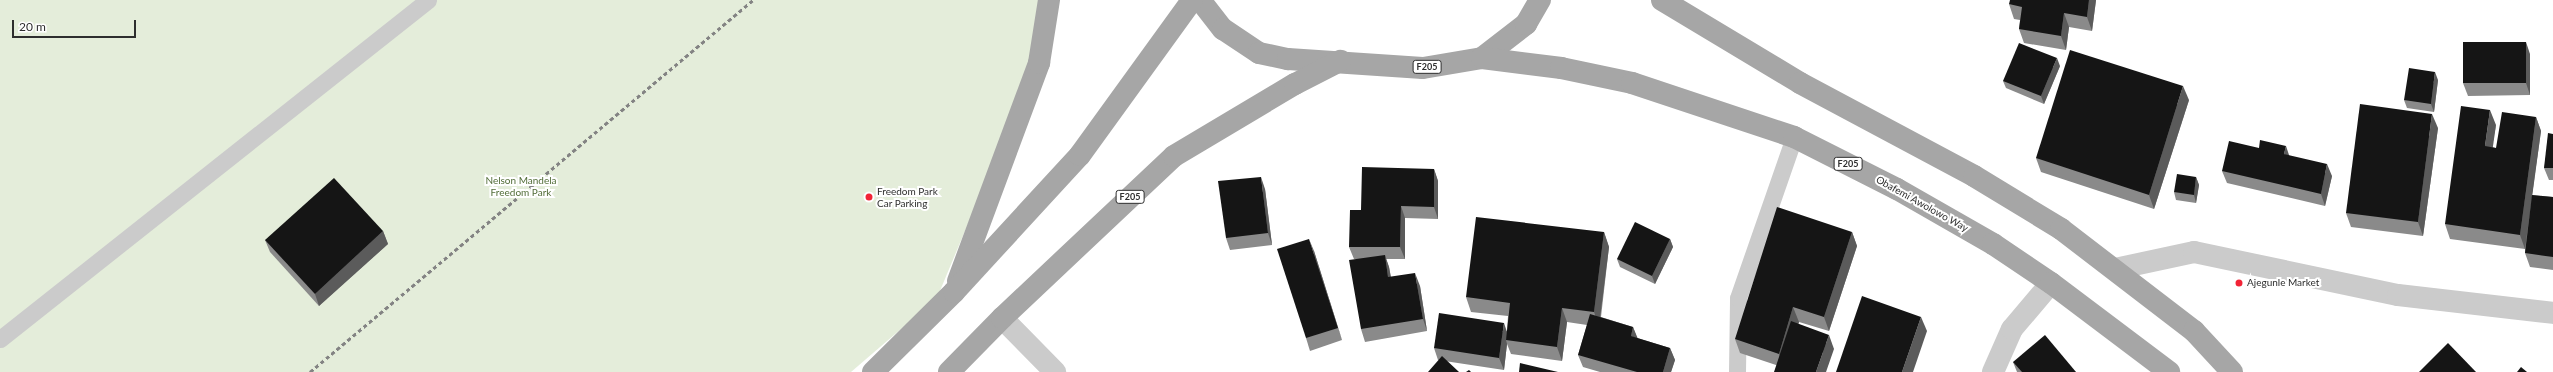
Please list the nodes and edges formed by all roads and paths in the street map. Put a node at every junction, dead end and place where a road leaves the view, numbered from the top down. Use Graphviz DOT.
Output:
graph roads {
  1 [pos="428,0"];
  2 [pos="1049,0"];
  3 [pos="1192,0"];
  4 [pos="1200,0"];
  5 [pos="1540,0"];
  6 [pos="1662,0"];
  7 [pos="1482,58"];
  8 [pos="1340,61"];
  9 [pos="1794,137"];
  10 [pos="2115,269"];
  11 [pos="2052,283"];
  12 [pos="954,292"];
  13 [pos="2553,313"];
  14 [pos="1002,318"];
  15 [pos="0,339"];
  16 [pos="873,372"];
  17 [pos="949,372"];
  18 [pos="1054,372"];
  19 [pos="1737,372"];
  20 [pos="1993,372"];
  21 [pos="2169,372"];
  22 [pos="2232,372"];
  1 -- 15 [label="lane"];
  2 -- 12 [label="main road"];
  3 -- 12 [label="main road"];
  4 -- 8 [label="main road, F205"];
  5 -- 7 [label="main road, F205"];
  6 -- 10 [label="main road"];
  7 -- 8 [label="main road, F205"];
  7 -- 9 [label="main road, Obafemi Awolowo Way / F205"];
  8 -- 14 [label="main road, F205"];
  9 -- 11 [label="main road, Obafemi Awolowo Way / F205"];
  9 -- 19 [label="lane"];
  10 -- 13 [label="street"];
  10 -- 22 [label="main road"];
  11 -- 20 [label="street"];
  11 -- 21 [label="main road, Obafemi Awolowo Way / F205"];
  12 -- 16 [label="main road"];
  14 -- 17 [label="main road, F205"];
  14 -- 18 [label="street"];
}
